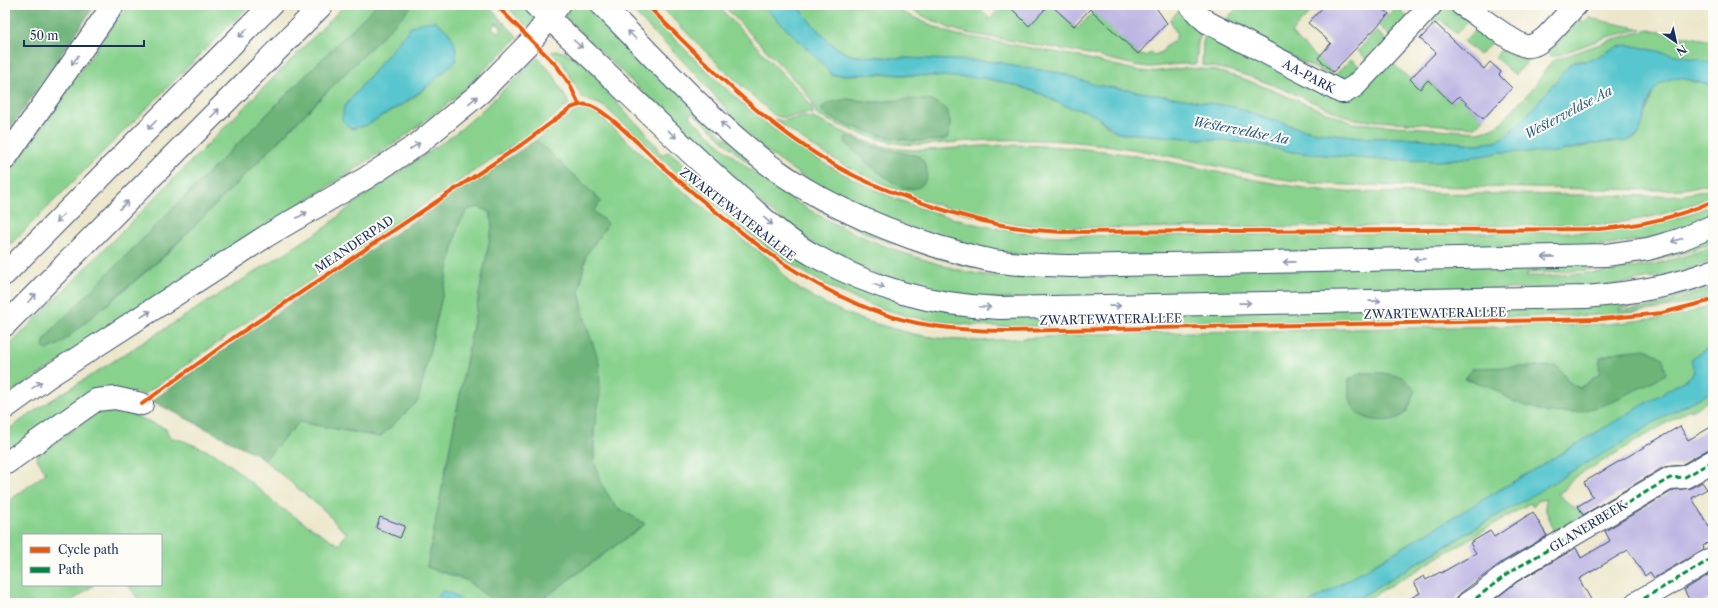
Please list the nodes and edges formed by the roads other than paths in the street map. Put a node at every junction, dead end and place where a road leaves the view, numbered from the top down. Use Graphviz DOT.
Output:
graph roads {
  1 [pos="114,5"];
  2 [pos="271,5"];
  3 [pos="322,5"];
  4 [pos="602,5"];
  5 [pos="1190,5"];
  6 [pos="1431,5"];
  7 [pos="1462,5"];
  8 [pos="1576,5"];
  9 [pos="548,9"];
  10 [pos="5,158"];
  11 [pos="1713,226"];
  12 [pos="1713,271"];
  13 [pos="5,274"];
  14 [pos="5,326"];
  15 [pos="142,404"];
  16 [pos="5,408"];
  17 [pos="1713,461"];
  18 [pos="5,464"];
  19 [pos="1713,558"];
  20 [pos="1468,603"];
  21 [pos="1636,603"];
  1 -- 10 [label="main road, one-way"];
  2 -- 13 [label="main road, one-way"];
  14 -- 3 [label="main road, one-way"];
  11 -- 4 [label="main road, one-way"];
  5 -- 6 [label="main road, AA-PARK"];
  7 -- 8 [label="main road"];
  9 -- 12 [label="main road, ZWARTEWATERALLEE, one-way"];
  16 -- 9 [label="main road, one-way"];
  15 -- 18 [label="main road"];
  17 -- 20 [label="main road, GLANERBEEK"];
  19 -- 21 [label="main road"];
}
